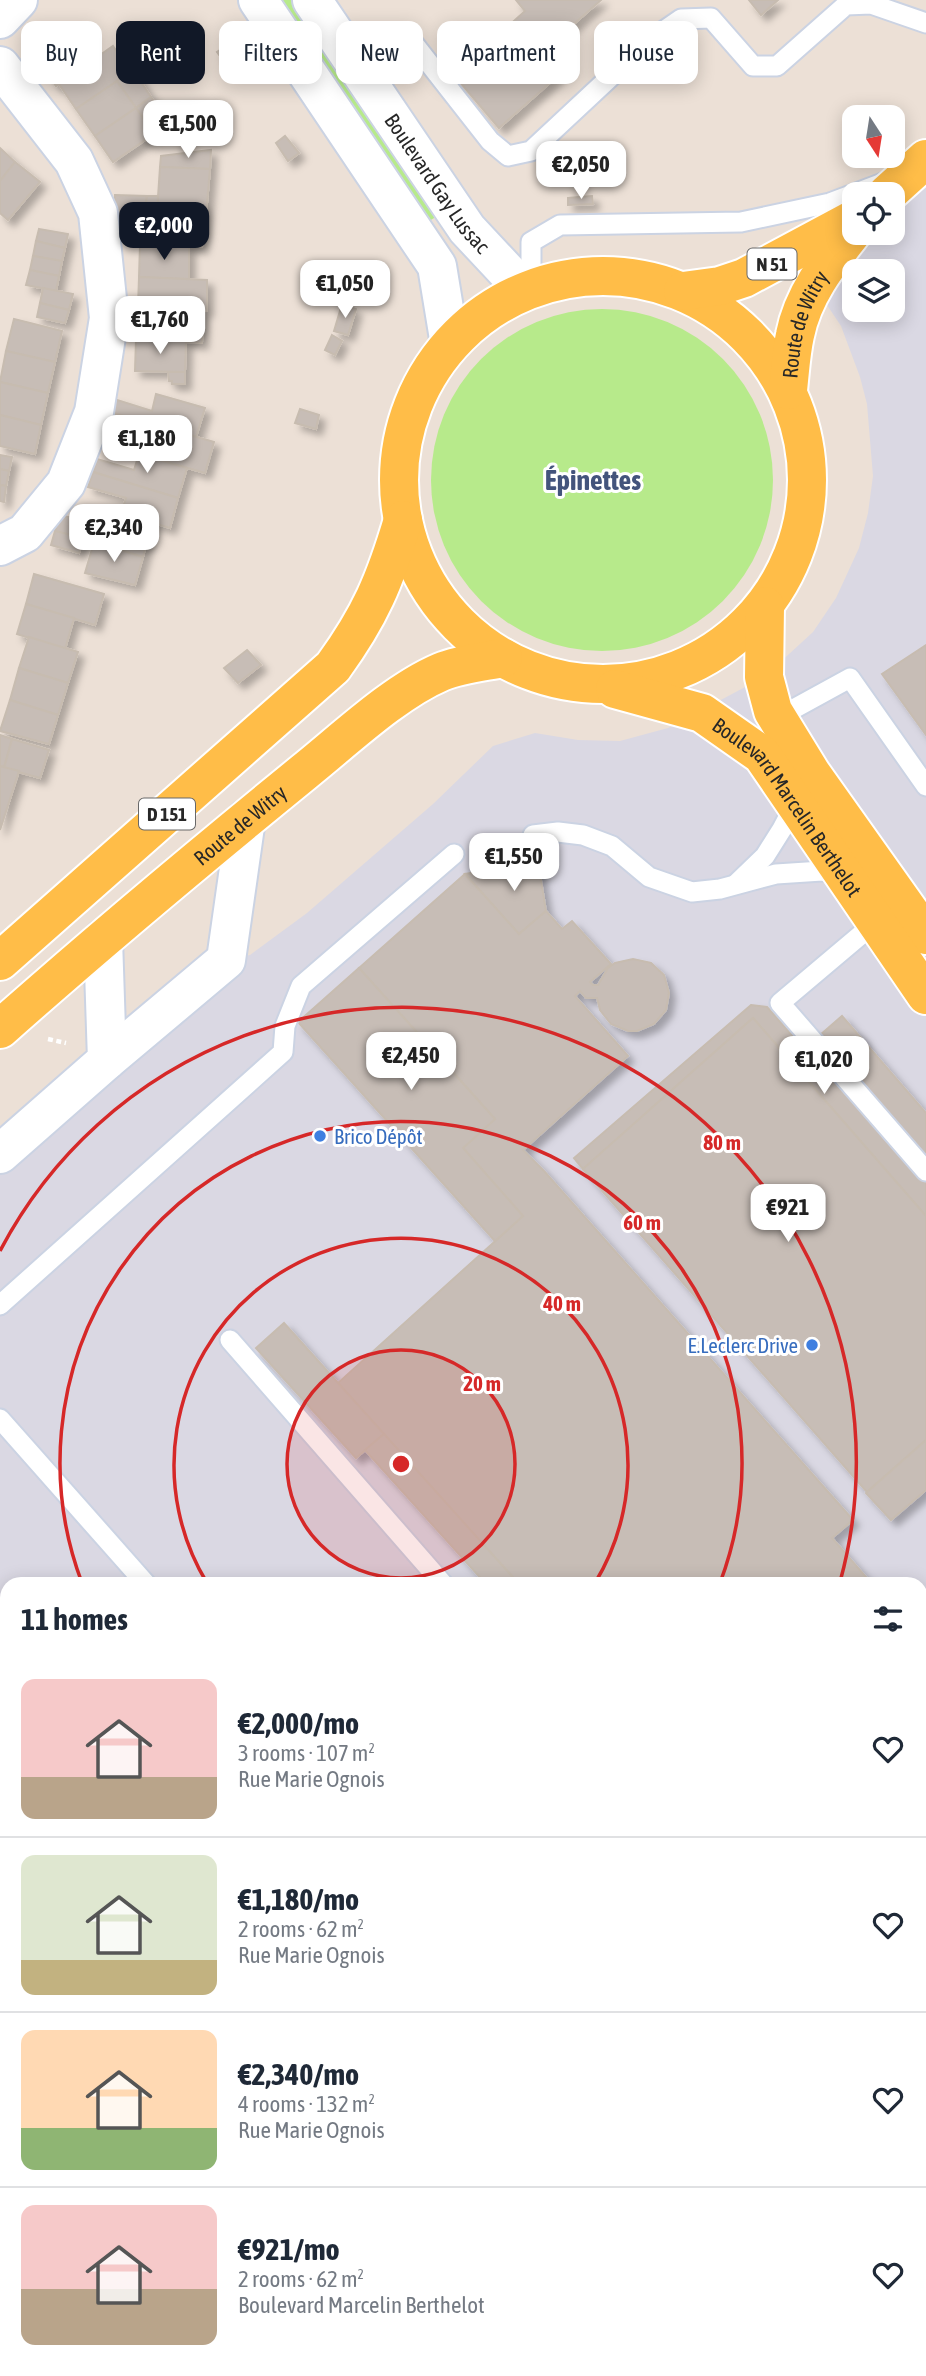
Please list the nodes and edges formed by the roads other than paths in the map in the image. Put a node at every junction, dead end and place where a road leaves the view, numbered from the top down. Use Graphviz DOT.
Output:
graph roads {
  1 [pos="18,0"];
  2 [pos="258,0"];
  3 [pos="312,0"];
  4 [pos="0,19"];
  5 [pos="926,23"];
  6 [pos="336,35"];
  7 [pos="423,55"];
  8 [pos="0,66"];
  9 [pos="370,84"];
  10 [pos="908,175"];
  11 [pos="842,225"];
  12 [pos="842,245"];
  13 [pos="528,290"];
  14 [pos="683,291"];
  15 [pos="450,345"];
  16 [pos="788,390"];
  17 [pos="402,520"];
  18 [pos="0,546"];
  19 [pos="765,606"];
  20 [pos="503,658"];
  21 [pos="600,684"];
  22 [pos="778,718"];
  23 [pos="926,786"];
  24 [pos="803,787"];
  25 [pos="246,819"];
  26 [pos="533,835"];
  27 [pos="454,854"];
  28 [pos="881,872"];
  29 [pos="843,873"];
  30 [pos="737,884"];
  31 [pos="876,922"];
  32 [pos="925,931"];
  33 [pos="103,939"];
  34 [pos="0,961"];
  35 [pos="926,995"];
  36 [pos="0,1029"];
  37 [pos="107,1060"];
  38 [pos="0,1154"];
  39 [pos="926,1171"];
  40 [pos="0,1305"];
  41 [pos="230,1340"];
  42 [pos="0,1419"];
  43 [pos="140,1577"];
  44 [pos="437,1577"];
  1 -- 4 [label="street"];
  2 -- 15 [label="street"];
  3 -- 6 [label="street, Boulevard Gay Lussac"];
  5 -- 7 [label="lane"];
  8 -- 18 [label="street"];
  9 -- 13 [label="street, Boulevard Gay Lussac"];
  10 -- 13 [label="lane"];
  11 -- 14 [label="main road, Route de Witry / N 51"];
  12 -- 16 [label="main road, Route de Witry / N 51"];
  13 -- 14 [label="main road"];
  13 -- 15 [label="main road"];
  14 -- 16 [label="main road"];
  15 -- 17 [label="main road"];
  16 -- 19 [label="main road"];
  17 -- 20 [label="main road"];
  17 -- 34 [label="main road, D 151"];
  19 -- 21 [label="main road"];
  19 -- 22 [label="main road, Boulevard Marcelin Berthelot"];
  20 -- 21 [label="main road"];
  20 -- 25 [label="main road, Route de Witry / D 151"];
  21 -- 24 [label="main road, Boulevard Marcelin Berthelot"];
  22 -- 23 [label="lane"];
  22 -- 24 [label="main road, Boulevard Marcelin Berthelot"];
  24 -- 28 [label="main road, Boulevard Marcelin Berthelot"];
  24 -- 29 [label="main road, Boulevard Marcelin Berthelot"];
  24 -- 30 [label="lane"];
  25 -- 33 [label="main road, Route de Witry / D 151"];
  25 -- 37 [label="street"];
  26 -- 30 [label="lane"];
  27 -- 40 [label="lane"];
  28 -- 29 [label="lane"];
  28 -- 32 [label="main road, Boulevard Marcelin Berthelot"];
  29 -- 30 [label="lane"];
  29 -- 31 [label="main road, Boulevard Marcelin Berthelot"];
  31 -- 35 [label="main road, Boulevard Marcelin Berthelot"];
  31 -- 39 [label="lane"];
  33 -- 36 [label="main road, Route de Witry / D 151"];
  33 -- 37 [label="street"];
  37 -- 38 [label="street"];
  41 -- 44 [label="lane"];
  42 -- 43 [label="lane"];
}
